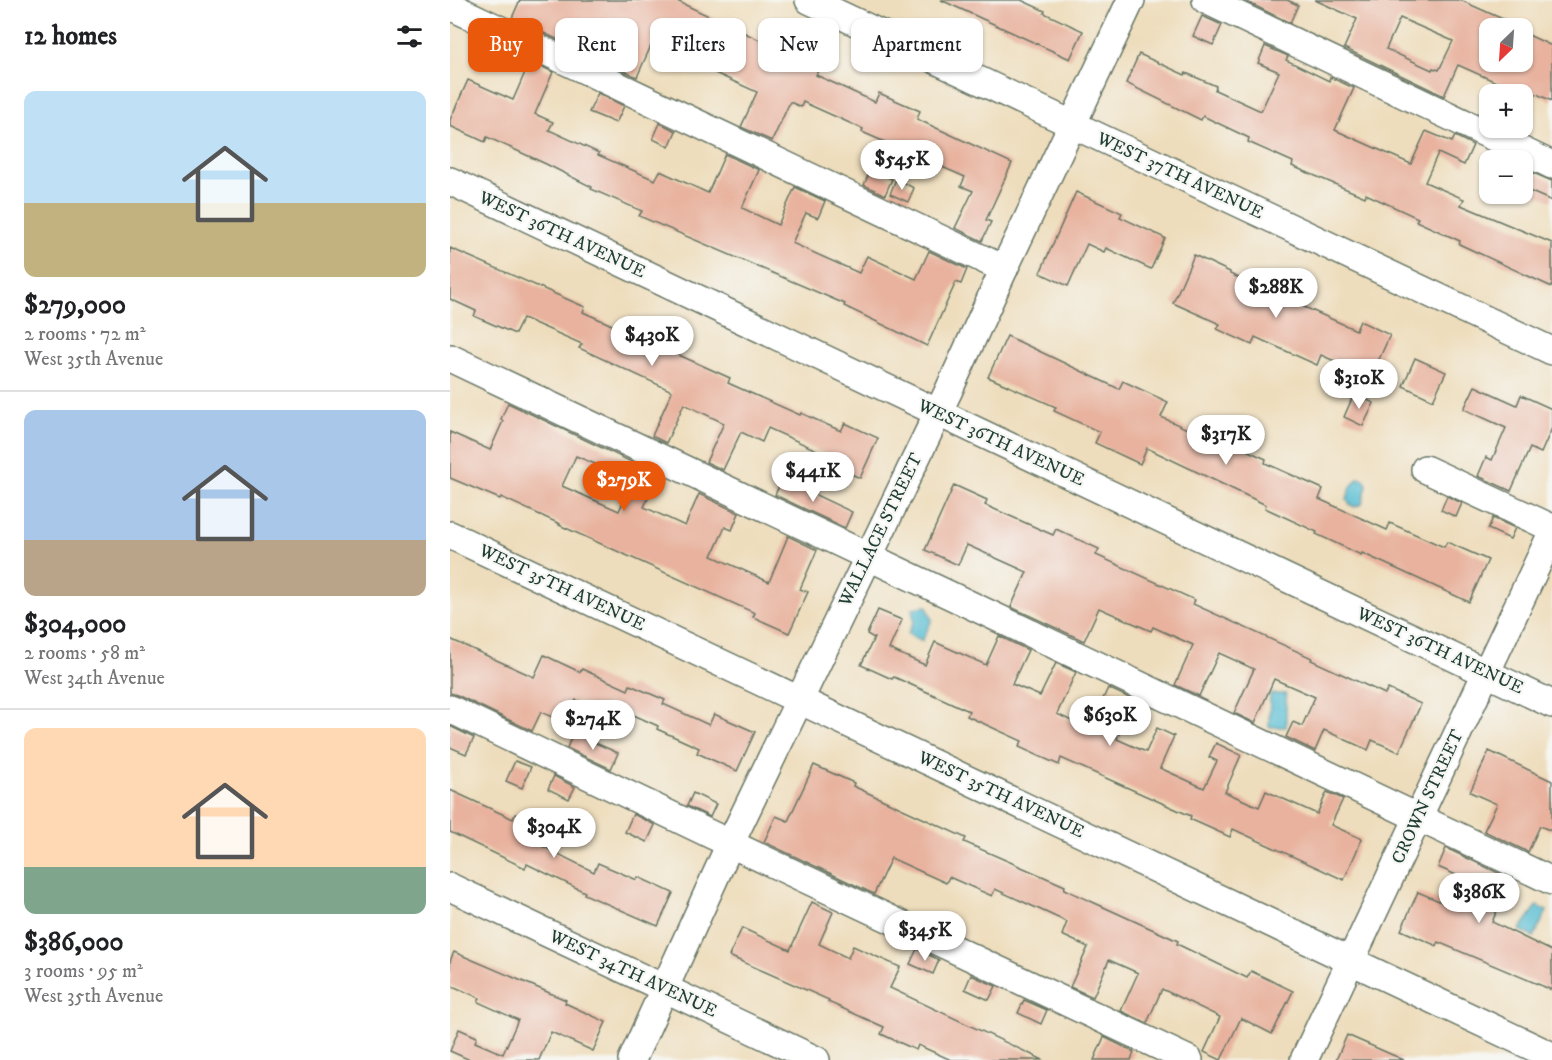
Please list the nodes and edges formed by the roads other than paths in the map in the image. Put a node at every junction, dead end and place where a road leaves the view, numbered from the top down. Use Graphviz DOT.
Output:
graph roads {
  1 [pos="809,0"];
  2 [pos="1131,0"];
  3 [pos="1206,0"];
  4 [pos="455,10"];
  5 [pos="1072,125"];
  6 [pos="1552,165"];
  7 [pos="450,182"];
  8 [pos="1004,269"];
  9 [pos="1552,351"];
  10 [pos="450,358"];
  11 [pos="937,414"];
  12 [pos="1425,469"];
  13 [pos="1552,528"];
  14 [pos="1552,533"];
  15 [pos="450,535"];
  16 [pos="869,555"];
  17 [pos="1486,672"];
  18 [pos="800,701"];
  19 [pos="1552,704"];
  20 [pos="450,709"];
  21 [pos="1419,817"];
  22 [pos="730,844"];
  23 [pos="1552,881"];
  24 [pos="450,887"];
  25 [pos="1352,959"];
  26 [pos="665,988"];
  27 [pos="1552,1056"];
  28 [pos="632,1060"];
  29 [pos="816,1060"];
  30 [pos="1189,1060"];
  31 [pos="1304,1060"];
  1 -- 5 [label="street, WEST 37TH AVENUE"];
  2 -- 5 [label="street, WALLACE STREET"];
  3 -- 6 [label="street"];
  4 -- 8 [label="street"];
  5 -- 8 [label="street, WALLACE STREET"];
  5 -- 9 [label="street, WEST 37TH AVENUE"];
  7 -- 11 [label="street, WEST 36TH AVENUE"];
  8 -- 11 [label="street, WALLACE STREET"];
  10 -- 16 [label="street"];
  11 -- 16 [label="street, WALLACE STREET"];
  11 -- 17 [label="street, WEST 36TH AVENUE"];
  12 -- 13 [label="street"];
  14 -- 17 [label="street, CROWN STREET"];
  15 -- 18 [label="street, WEST 35TH AVENUE"];
  16 -- 18 [label="street, WALLACE STREET"];
  16 -- 21 [label="street"];
  17 -- 19 [label="street, WEST 36TH AVENUE"];
  17 -- 21 [label="street, CROWN STREET"];
  18 -- 22 [label="street, WALLACE STREET"];
  18 -- 25 [label="street, WEST 35TH AVENUE"];
  20 -- 22 [label="street"];
  21 -- 23 [label="street"];
  21 -- 25 [label="street, CROWN STREET"];
  22 -- 26 [label="street, WALLACE STREET"];
  22 -- 30 [label="street"];
  24 -- 26 [label="street, WEST 34TH AVENUE"];
  25 -- 27 [label="street, WEST 35TH AVENUE"];
  25 -- 31 [label="street, CROWN STREET"];
  26 -- 28 [label="street, WALLACE STREET"];
  26 -- 29 [label="street, WEST 34TH AVENUE"];
}
